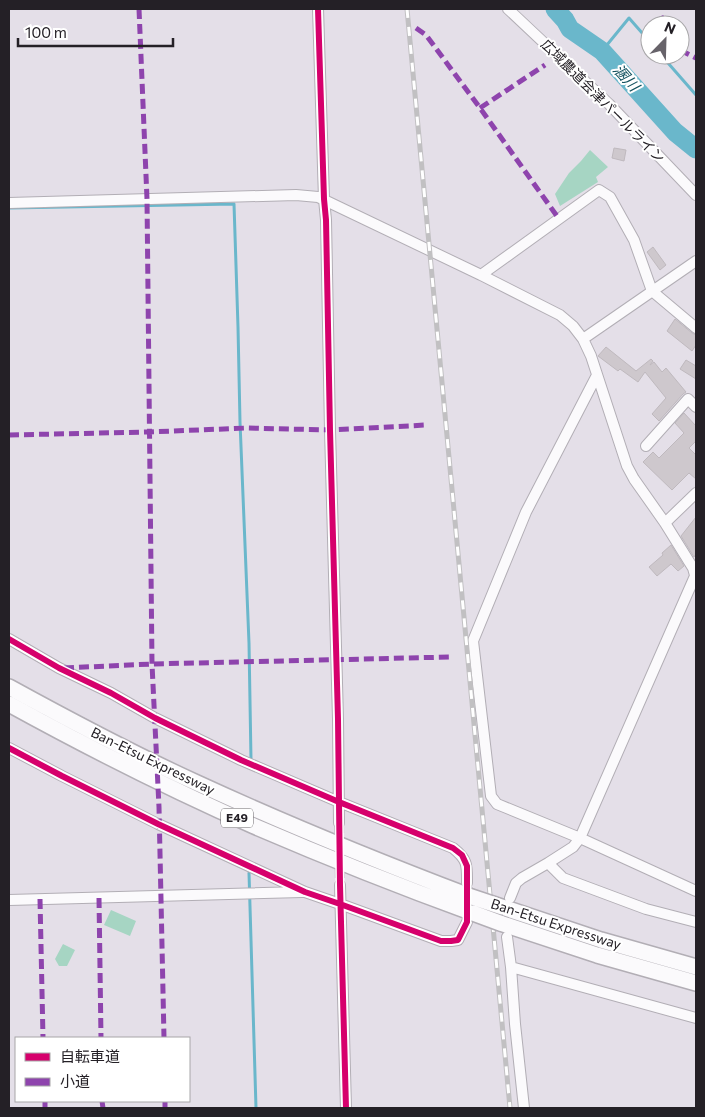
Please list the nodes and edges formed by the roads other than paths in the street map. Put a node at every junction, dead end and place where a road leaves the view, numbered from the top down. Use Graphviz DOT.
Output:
graph roads {
  1 [pos="318,9"];
  2 [pos="508,9"];
  3 [pos="696,195"];
  4 [pos="324,200"];
  5 [pos="9,203"];
  6 [pos="696,261"];
  7 [pos="481,275"];
  8 [pos="652,292"];
  9 [pos="696,328"];
  10 [pos="583,338"];
  11 [pos="597,375"];
  12 [pos="696,407"];
  13 [pos="646,446"];
  14 [pos="696,492"];
  15 [pos="665,523"];
  16 [pos="695,572"];
  17 [pos="9,639"];
  18 [pos="9,687"];
  19 [pos="9,704"];
  20 [pos="9,748"];
  21 [pos="339,802"];
  22 [pos="339,823"];
  23 [pos="580,838"];
  24 [pos="548,863"];
  25 [pos="340,885"];
  26 [pos="468,890"];
  27 [pos="696,891"];
  28 [pos="305,892"];
  29 [pos="9,900"];
  30 [pos="506,903"];
  31 [pos="340,904"];
  32 [pos="470,918"];
  33 [pos="696,922"];
  34 [pos="504,930"];
  35 [pos="511,967"];
  36 [pos="696,967"];
  37 [pos="696,983"];
  38 [pos="696,1018"];
  39 [pos="346,1108"];
  40 [pos="524,1108"];
  1 -- 4 [label="street"];
  2 -- 3 [label="street, 広域農道会津パールライン"];
  4 -- 5 [label="street"];
  4 -- 7 [label="street"];
  4 -- 21 [label="street"];
  6 -- 8 [label="street"];
  7 -- 8 [label="street"];
  7 -- 10 [label="street"];
  8 -- 9 [label="street"];
  8 -- 10 [label="street"];
  10 -- 11 [label="street"];
  11 -- 15 [label="street"];
  11 -- 23 [label="street"];
  12 -- 13 [label="street"];
  14 -- 15 [label="street"];
  15 -- 16 [label="street"];
  16 -- 23 [label="street"];
  17 -- 21 [label="street"];
  18 -- 26 [label="highway, Ban-Etsu Expressway / E49"];
  19 -- 32 [label="highway, Ban-Etsu Expressway / E49"];
  20 -- 28 [label="street"];
  21 -- 22 [label="street"];
  21 -- 26 [label="street"];
  23 -- 24 [label="street"];
  23 -- 27 [label="street"];
  24 -- 30 [label="street"];
  24 -- 33 [label="street"];
  25 -- 31 [label="street"];
  26 -- 30 [label="highway, Ban-Etsu Expressway / E49, bridge"];
  28 -- 29 [label="street"];
  28 -- 31 [label="street"];
  30 -- 36 [label="highway, Ban-Etsu Expressway / E49"];
  31 -- 32 [label="street"];
  31 -- 39 [label="street"];
  32 -- 34 [label="highway, Ban-Etsu Expressway / E49, bridge"];
  34 -- 35 [label="street"];
  34 -- 37 [label="highway, Ban-Etsu Expressway / E49"];
  35 -- 38 [label="street"];
  35 -- 40 [label="street"];
}
